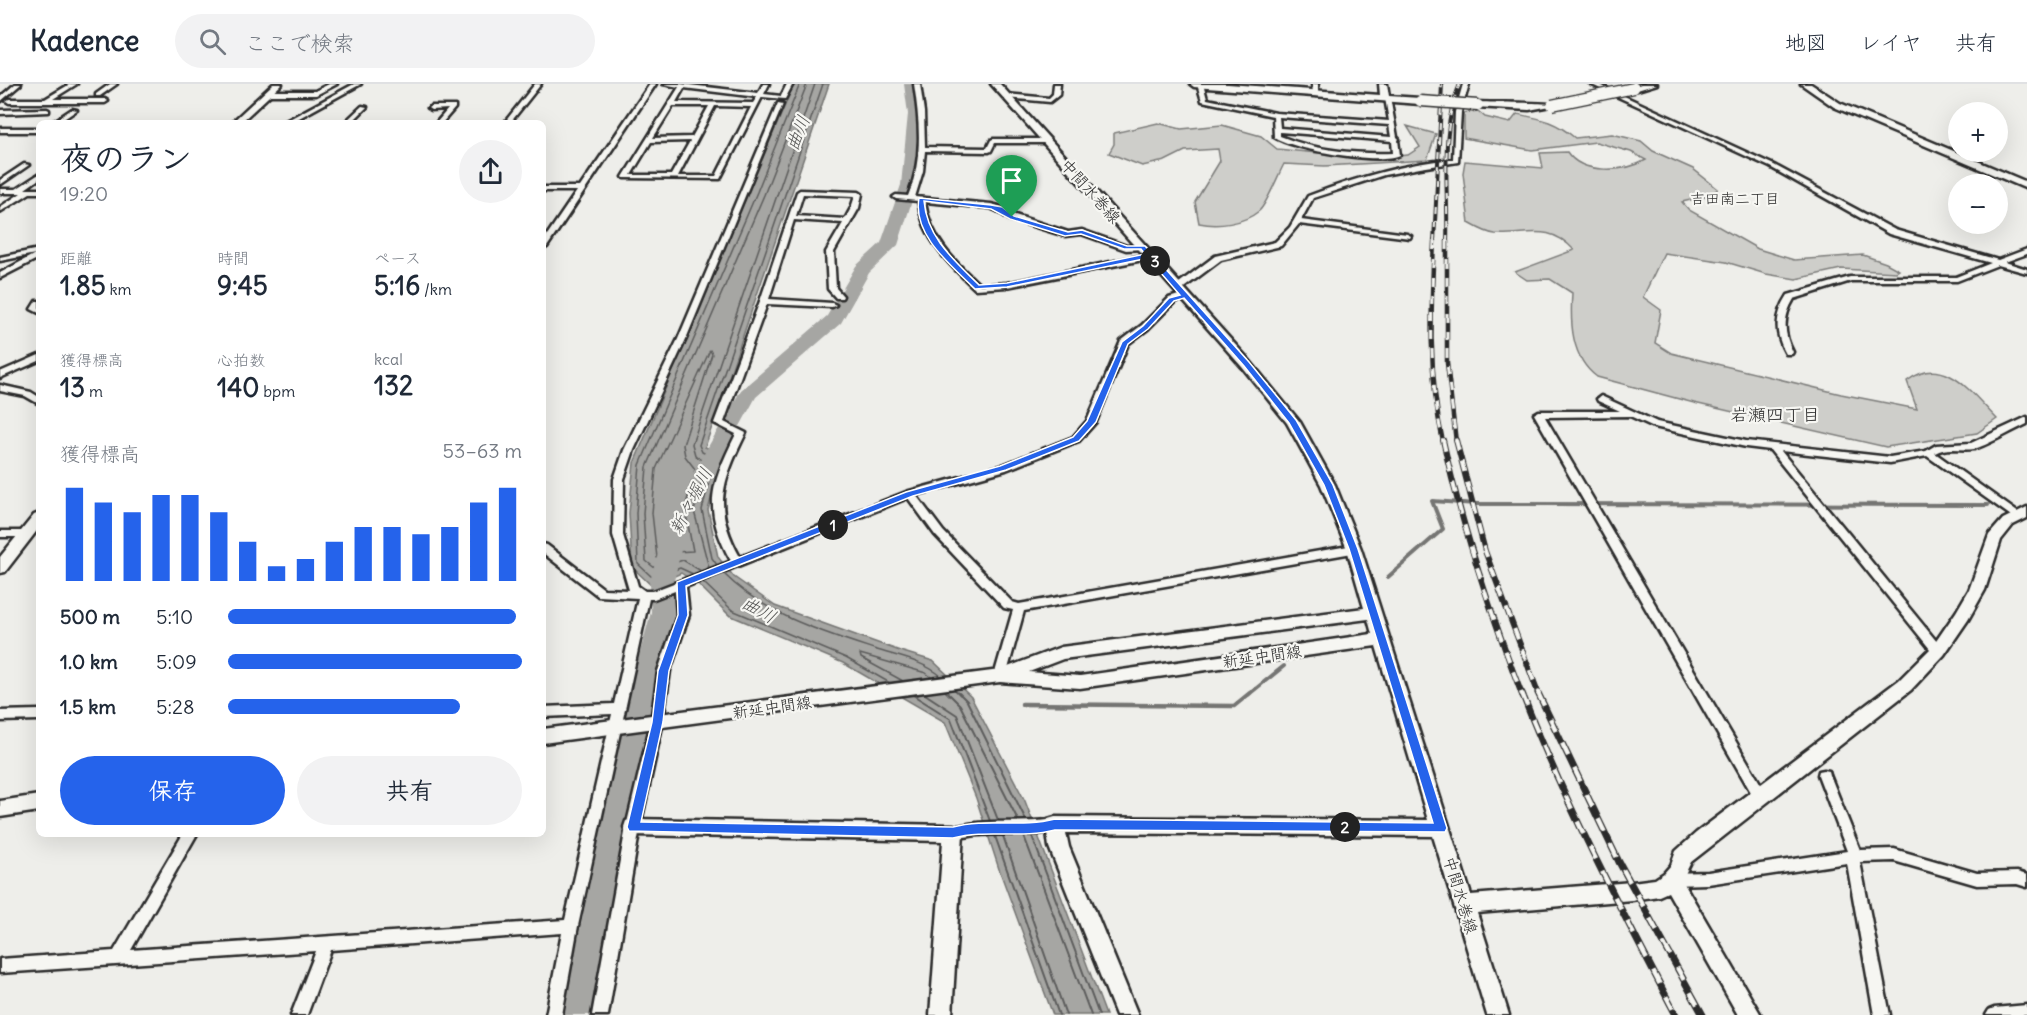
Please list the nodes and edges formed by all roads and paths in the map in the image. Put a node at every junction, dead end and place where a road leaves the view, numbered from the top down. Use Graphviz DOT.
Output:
graph roads {
  1 [pos="18,84"];
  2 [pos="74,84"];
  3 [pos="114,84"];
  4 [pos="278,84"];
  5 [pos="334,84"];
  6 [pos="358,84"];
  7 [pos="538,84"];
  8 [pos="653,84"];
  9 [pos="666,84"];
  10 [pos="766,84"];
  11 [pos="790,84"];
  12 [pos="917,84"];
  13 [pos="995,84"];
  14 [pos="1057,84"];
  15 [pos="1194,84"];
  16 [pos="1200,84"];
  17 [pos="1383,84"];
  18 [pos="1466,84"];
  19 [pos="1593,84"];
  20 [pos="1653,84"];
  21 [pos="1805,84"];
  22 [pos="1222,85"];
  23 [pos="702,86"];
  24 [pos="682,87"];
  25 [pos="1315,88"];
  26 [pos="268,93"];
  27 [pos="98,94"];
  28 [pos="760,96"];
  29 [pos="1006,96"];
  30 [pos="1386,98"];
  31 [pos="0,100"];
  32 [pos="9,101"];
  33 [pos="46,101"];
  34 [pos="105,101"];
  35 [pos="672,104"];
  36 [pos="780,104"];
  37 [pos="713,105"];
  38 [pos="754,105"];
  39 [pos="364,106"];
  40 [pos="430,108"];
  41 [pos="74,110"];
  42 [pos="47,111"];
  43 [pos="0,112"];
  44 [pos="1276,115"];
  45 [pos="59,120"];
  46 [pos="238,120"];
  47 [pos="291,120"];
  48 [pos="350,120"];
  49 [pos="442,120"];
  50 [pos="509,120"];
  51 [pos="1390,123"];
  52 [pos="0,130"];
  53 [pos="36,130"];
  54 [pos="1278,130"];
  55 [pos="694,139"];
  56 [pos="1396,139"];
  57 [pos="650,140"];
  58 [pos="1046,141"];
  59 [pos="920,149"];
  60 [pos="26,165"];
  61 [pos="36,178"];
  62 [pos="673,178"];
  63 [pos="0,183"];
  64 [pos="2027,186"];
  65 [pos="546,189"];
  66 [pos="581,189"];
  67 [pos="0,191"];
  68 [pos="18,191"];
  69 [pos="27,191"];
  70 [pos="36,191"];
  71 [pos="896,197"];
  72 [pos="911,198"];
  73 [pos="921,199"];
  74 [pos="0,210"];
  75 [pos="792,218"];
  76 [pos="848,221"];
  77 [pos="1296,221"];
  78 [pos="1407,237"];
  79 [pos="546,242"];
  80 [pos="1146,251"];
  81 [pos="2027,251"];
  82 [pos="36,253"];
  83 [pos="36,255"];
  84 [pos="0,259"];
  85 [pos="2000,262"];
  86 [pos="2027,271"];
  87 [pos="0,276"];
  88 [pos="1181,292"];
  89 [pos="839,296"];
  90 [pos="764,301"];
  91 [pos="832,305"];
  92 [pos="1790,352"];
  93 [pos="36,359"];
  94 [pos="0,375"];
  95 [pos="0,388"];
  96 [pos="36,399"];
  97 [pos="1601,399"];
  98 [pos="1628,414"];
  99 [pos="2027,420"];
  100 [pos="1772,446"];
  101 [pos="1929,453"];
  102 [pos="910,494"];
  103 [pos="2022,514"];
  104 [pos="36,522"];
  105 [pos="0,534"];
  106 [pos="26,534"];
  107 [pos="1354,549"];
  108 [pos="546,550"];
  109 [pos="737,562"];
  110 [pos="0,568"];
  111 [pos="680,584"];
  112 [pos="649,595"];
  113 [pos="1019,608"];
  114 [pos="1374,612"];
  115 [pos="1381,639"];
  116 [pos="1938,651"];
  117 [pos="1000,676"];
  118 [pos="546,712"];
  119 [pos="36,715"];
  120 [pos="0,716"];
  121 [pos="619,720"];
  122 [pos="654,722"];
  123 [pos="546,735"];
  124 [pos="1824,775"];
  125 [pos="1761,797"];
  126 [pos="36,803"];
  127 [pos="0,808"];
  128 [pos="1047,826"];
  129 [pos="633,827"];
  130 [pos="1441,828"];
  131 [pos="953,832"];
  132 [pos="188,837"];
  133 [pos="1856,856"];
  134 [pos="1671,879"];
  135 [pos="2027,881"];
  136 [pos="1464,905"];
  137 [pos="570,926"];
  138 [pos="327,942"];
  139 [pos="118,957"];
  140 [pos="0,966"];
  141 [pos="2027,1012"];
  142 [pos="299,1015"];
  143 [pos="554,1015"];
  144 [pos="600,1015"];
  145 [pos="941,1015"];
  146 [pos="1127,1015"];
  147 [pos="1498,1015"];
  148 [pos="1749,1015"];
  149 [pos="1882,1015"];
  150 [pos="1994,1015"];
  1 -- 31 [label="street"];
  2 -- 33 [label="street"];
  3 -- 27 [label="street"];
  4 -- 26 [label="main road"];
  5 -- 26 [label="street"];
  6 -- 47 [label="street"];
  7 -- 50 [label="street"];
  8 -- 66 [label="street"];
  9 -- 24 [label="street"];
  10 -- 28 [label="street"];
  11 -- 28 [label="street"];
  12 -- 59 [label="street"];
  13 -- 29 [label="main road, 中間水巻線"];
  14 -- 29 [label="street"];
  15 -- 16 [label="main road"];
  16 -- 22 [label="main road"];
  16 -- 44 [label="street"];
  17 -- 30 [label="main road"];
  18 -- 77 [label="street"];
  19 -- 85 [label="street"];
  20 -- 30 [label="main road, bridge"];
  21 -- 64 [label="main road"];
  22 -- 25 [label="main road"];
  23 -- 24 [label="street"];
  23 -- 28 [label="street"];
  24 -- 35 [label="street"];
  25 -- 30 [label="main road"];
  26 -- 46 [label="main road"];
  28 -- 38 [label="street"];
  29 -- 58 [label="main road, 中間水巻線"];
  30 -- 51 [label="street"];
  32 -- 33 [label="street"];
  33 -- 34 [label="street"];
  35 -- 37 [label="street"];
  35 -- 57 [label="street"];
  36 -- 112 [label="street"];
  37 -- 38 [label="street"];
  37 -- 55 [label="street"];
  38 -- 62 [label="street"];
  39 -- 48 [label="street"];
  40 -- 49 [label="street"];
  41 -- 45 [label="street"];
  42 -- 43 [label="street"];
  44 -- 51 [label="street"];
  44 -- 54 [label="street"];
  51 -- 56 [label="street"];
  52 -- 53 [label="street"];
  54 -- 56 [label="street"];
  54 -- 56 [label="street"];
  55 -- 57 [label="street"];
  55 -- 62 [label="street"];
  57 -- 62 [label="street"];
  58 -- 59 [label="street"];
  58 -- 80 [label="main road, 中間水巻線"];
  59 -- 72 [label="street"];
  60 -- 63 [label="street"];
  61 -- 68 [label="street"];
  65 -- 66 [label="street"];
  66 -- 79 [label="street"];
  67 -- 68 [label="street"];
  68 -- 69 [label="street"];
  69 -- 70 [label="street"];
  69 -- 74 [label="street"];
  71 -- 72 [label="street"];
  72 -- 73 [label="street"];
  73 -- 80 [label="street"];
  73 -- 80 [label="street"];
  75 -- 76 [label="street"];
  75 -- 76 [label="street"];
  75 -- 90 [label="street"];
  76 -- 89 [label="street"];
  77 -- 78 [label="street"];
  77 -- 88 [label="street"];
  80 -- 88 [label="main road, 中間水巻線"];
  81 -- 85 [label="street"];
  82 -- 84 [label="street"];
  83 -- 87 [label="street"];
  85 -- 86 [label="street"];
  85 -- 92 [label="street"];
  88 -- 102 [label="street"];
  88 -- 107 [label="main road, 中間水巻線"];
  90 -- 91 [label="street"];
  90 -- 109 [label="street"];
  93 -- 94 [label="street"];
  95 -- 96 [label="street"];
  97 -- 98 [label="street"];
  98 -- 100 [label="street"];
  98 -- 125 [label="street"];
  99 -- 101 [label="street"];
  100 -- 101 [label="street"];
  100 -- 116 [label="street"];
  101 -- 103 [label="street"];
  102 -- 109 [label="street"];
  102 -- 113 [label="street"];
  103 -- 116 [label="main road"];
  104 -- 106 [label="main road"];
  105 -- 106 [label="street"];
  106 -- 110 [label="main road"];
  107 -- 113 [label="street"];
  107 -- 114 [label="main road, 中間水巻線"];
  108 -- 112 [label="street"];
  109 -- 111 [label="street"];
  111 -- 112 [label="street"];
  111 -- 122 [label="street"];
  112 -- 121 [label="street"];
  113 -- 117 [label="street"];
  114 -- 115 [label="main road, 中間水巻線"];
  114 -- 117 [label="main road, 新延中間線"];
  115 -- 117 [label="main road, 新延中間線"];
  115 -- 130 [label="main road, 中間水巻線"];
  116 -- 125 [label="main road"];
  117 -- 122 [label="main road, 新延中間線"];
  118 -- 121 [label="street"];
  119 -- 120 [label="street"];
  121 -- 122 [label="main road, 新延中間線"];
  121 -- 123 [label="main road, 新延中間線"];
  121 -- 137 [label="street"];
  122 -- 129 [label="street"];
  124 -- 133 [label="street"];
  125 -- 134 [label="main road"];
  126 -- 127 [label="main road"];
  128 -- 130 [label="main road"];
  128 -- 131 [label="street"];
  128 -- 146 [label="main road"];
  129 -- 131 [label="main road"];
  129 -- 144 [label="street"];
  130 -- 136 [label="main road, 中間水巻線"];
  131 -- 145 [label="main road"];
  132 -- 139 [label="street"];
  133 -- 134 [label="street"];
  133 -- 135 [label="street"];
  133 -- 149 [label="street"];
  134 -- 136 [label="main road"];
  134 -- 148 [label="main road"];
  136 -- 147 [label="main road, 中間水巻線"];
  137 -- 138 [label="street"];
  137 -- 143 [label="street"];
  138 -- 139 [label="street"];
  138 -- 142 [label="street"];
  139 -- 140 [label="street"];
  141 -- 150 [label="street"];
}
